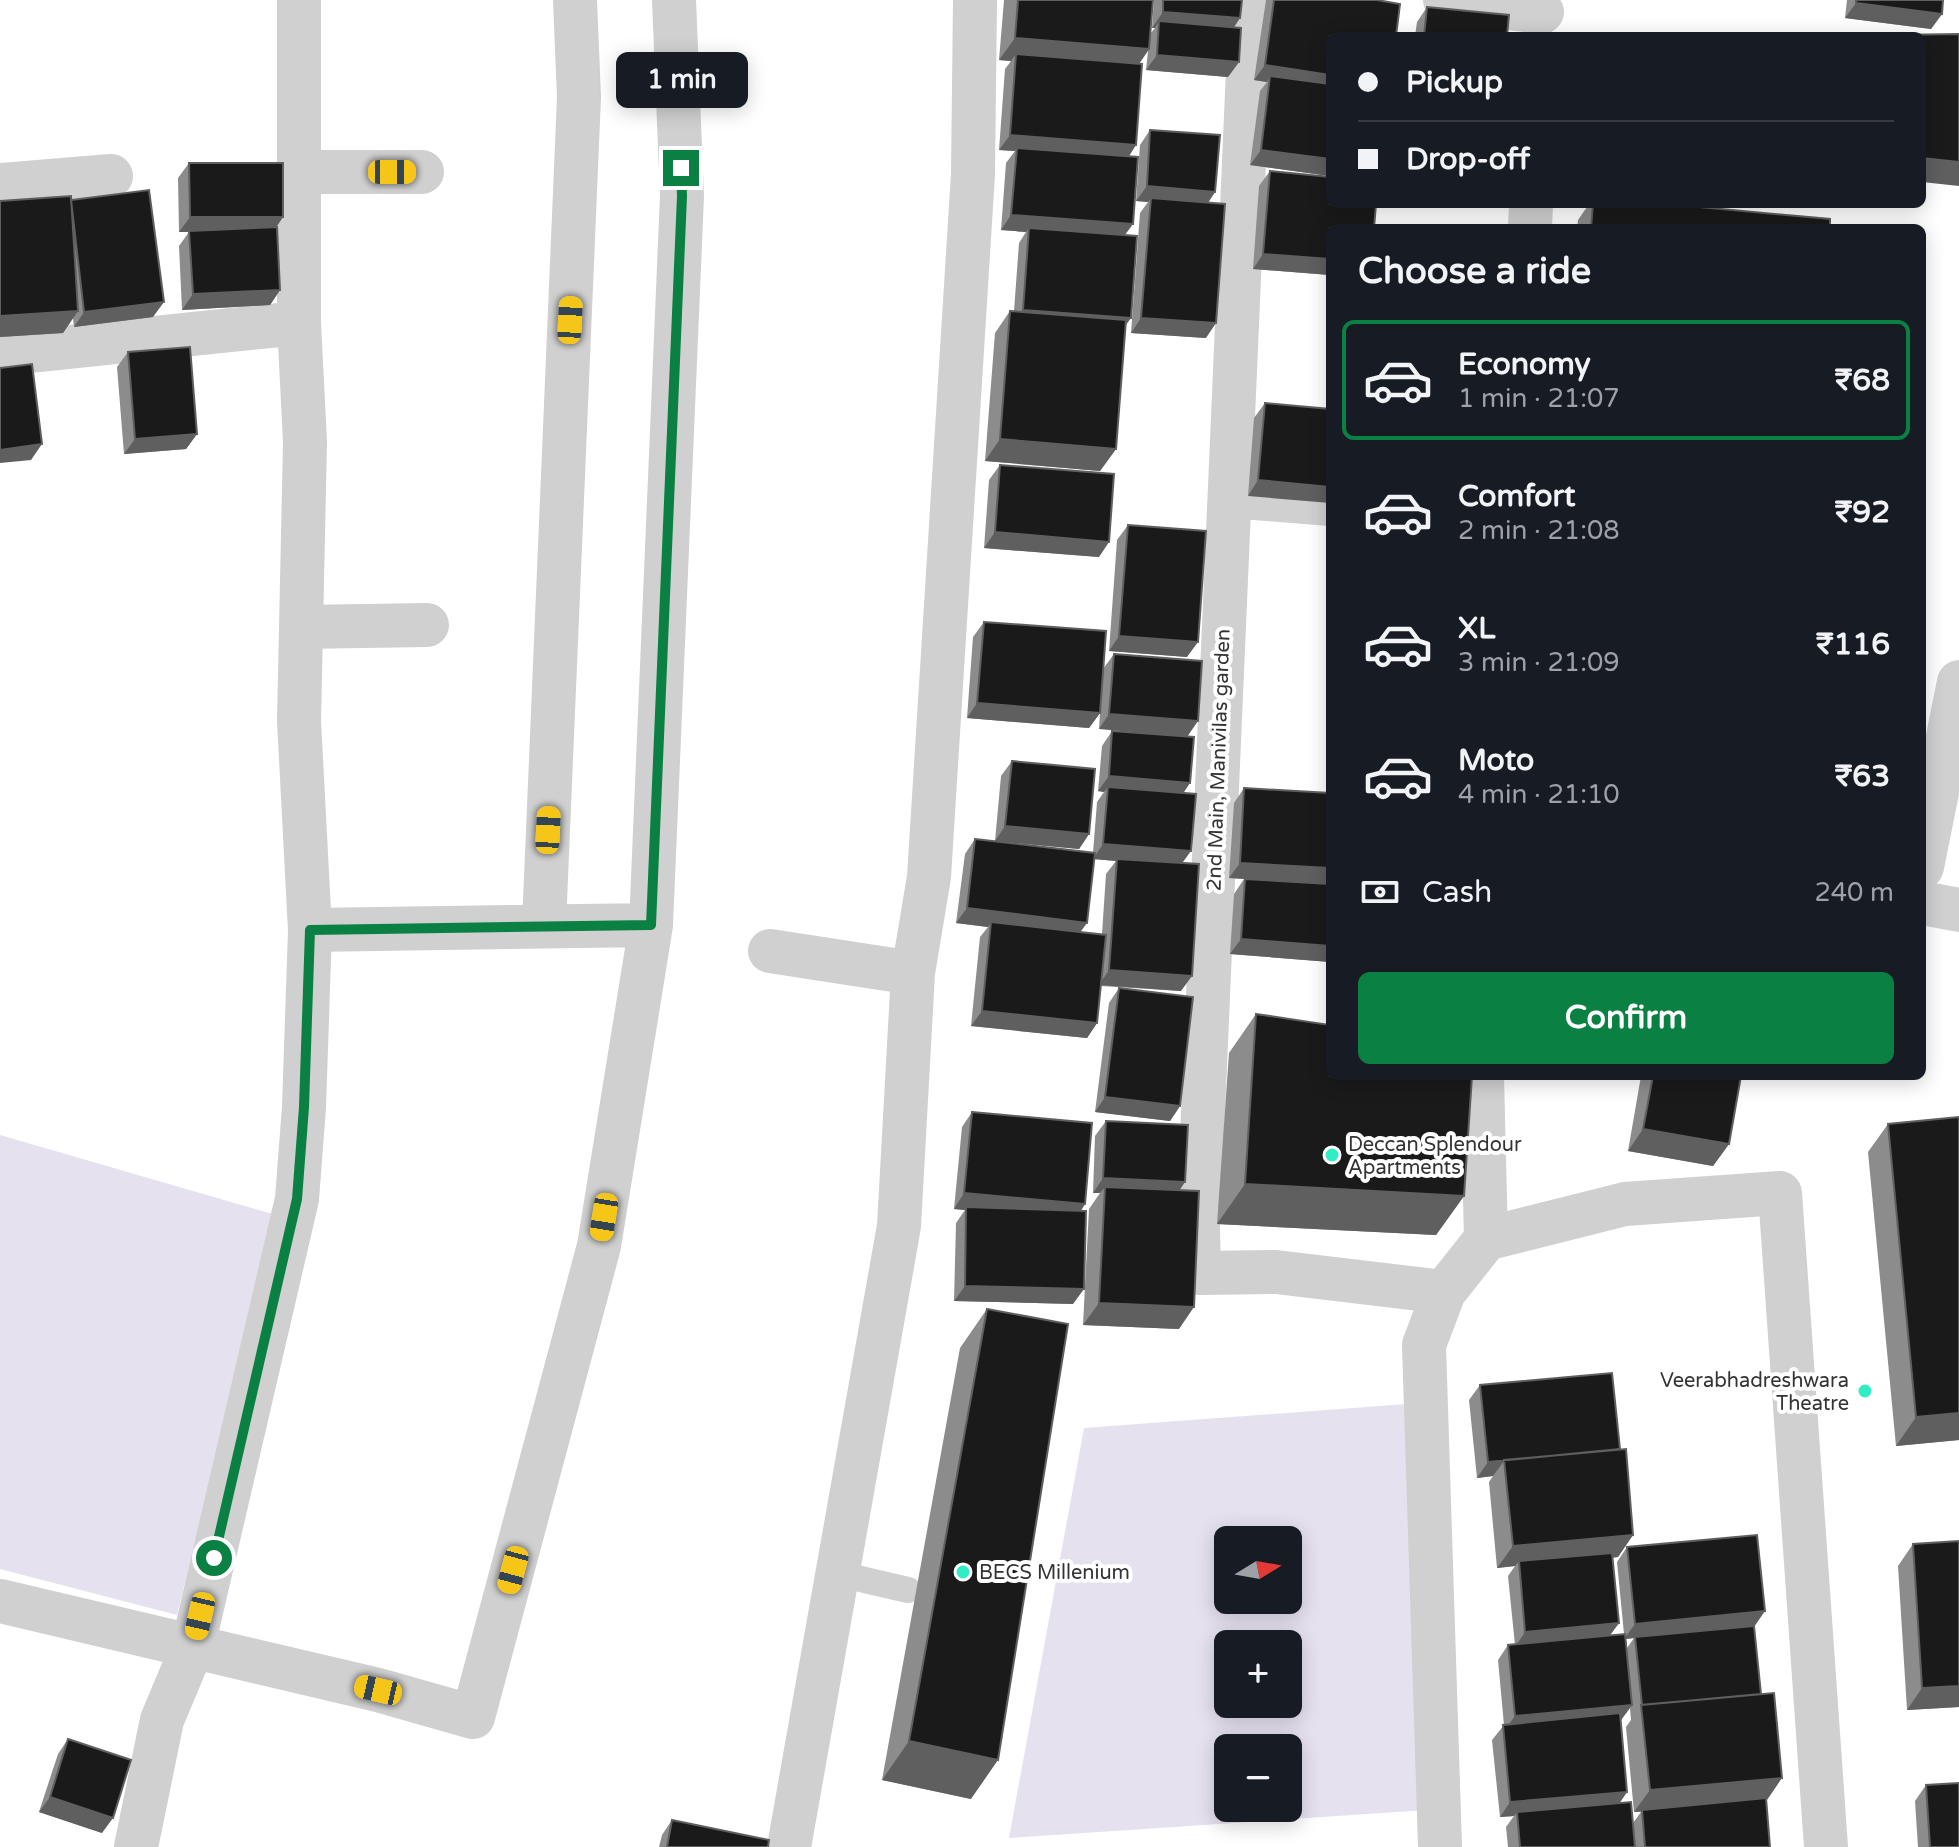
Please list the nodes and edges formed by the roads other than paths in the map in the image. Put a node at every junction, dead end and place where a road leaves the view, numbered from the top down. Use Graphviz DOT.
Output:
graph roads {
  1 [pos="299,0"];
  2 [pos="575,0"];
  3 [pos="674,0"];
  4 [pos="975,0"];
  5 [pos="1251,0"];
  6 [pos="1445,0"];
  7 [pos="1542,16"];
  8 [pos="299,172"];
  9 [pos="422,172"];
  10 [pos="0,185"];
  11 [pos="131,190"];
  12 [pos="160,293"];
  13 [pos="299,323"];
  14 [pos="169,337"];
  15 [pos="0,354"];
  16 [pos="1230,496"];
  17 [pos="1326,504"];
  18 [pos="427,625"];
  19 [pos="301,627"];
  20 [pos="1959,682"];
  21 [pos="1926,847"];
  22 [pos="1926,904"];
  23 [pos="1959,910"];
  24 [pos="544,925"];
  25 [pos="651,925"];
  26 [pos="310,930"];
  27 [pos="770,951"];
  28 [pos="913,973"];
  29 [pos="1482,1080"];
  30 [pos="1486,1239"];
  31 [pos="1444,1292"];
  32 [pos="839,1574"];
  33 [pos="908,1590"];
  34 [pos="0,1601"];
  35 [pos="193,1646"];
  36 [pos="136,1847"];
  37 [pos="789,1847"];
  38 [pos="1440,1847"];
  39 [pos="1826,1847"];
  1 -- 8 [label="street"];
  2 -- 24 [label="street"];
  3 -- 25 [label="street"];
  4 -- 28 [label="street"];
  5 -- 16 [label="street, 2nd Main, Manivilas garden"];
  6 -- 7 [label="street"];
  8 -- 9 [label="street"];
  8 -- 13 [label="street"];
  10 -- 11 [label="street"];
  12 -- 14 [label="street"];
  13 -- 14 [label="street"];
  13 -- 19 [label="street"];
  14 -- 15 [label="street"];
  16 -- 17 [label="street"];
  16 -- 31 [label="street, 2nd Main, Manivilas garden"];
  18 -- 19 [label="street"];
  19 -- 26 [label="street"];
  20 -- 21 [label="street"];
  22 -- 23 [label="street"];
  24 -- 25 [label="street"];
  24 -- 26 [label="street"];
  25 -- 35 [label="street"];
  26 -- 35 [label="street"];
  27 -- 28 [label="street"];
  28 -- 32 [label="street"];
  29 -- 30 [label="street"];
  30 -- 31 [label="street"];
  30 -- 39 [label="street"];
  31 -- 38 [label="street"];
  32 -- 33 [label="lane"];
  32 -- 37 [label="street"];
  34 -- 35 [label="street"];
  35 -- 36 [label="street"];
}
